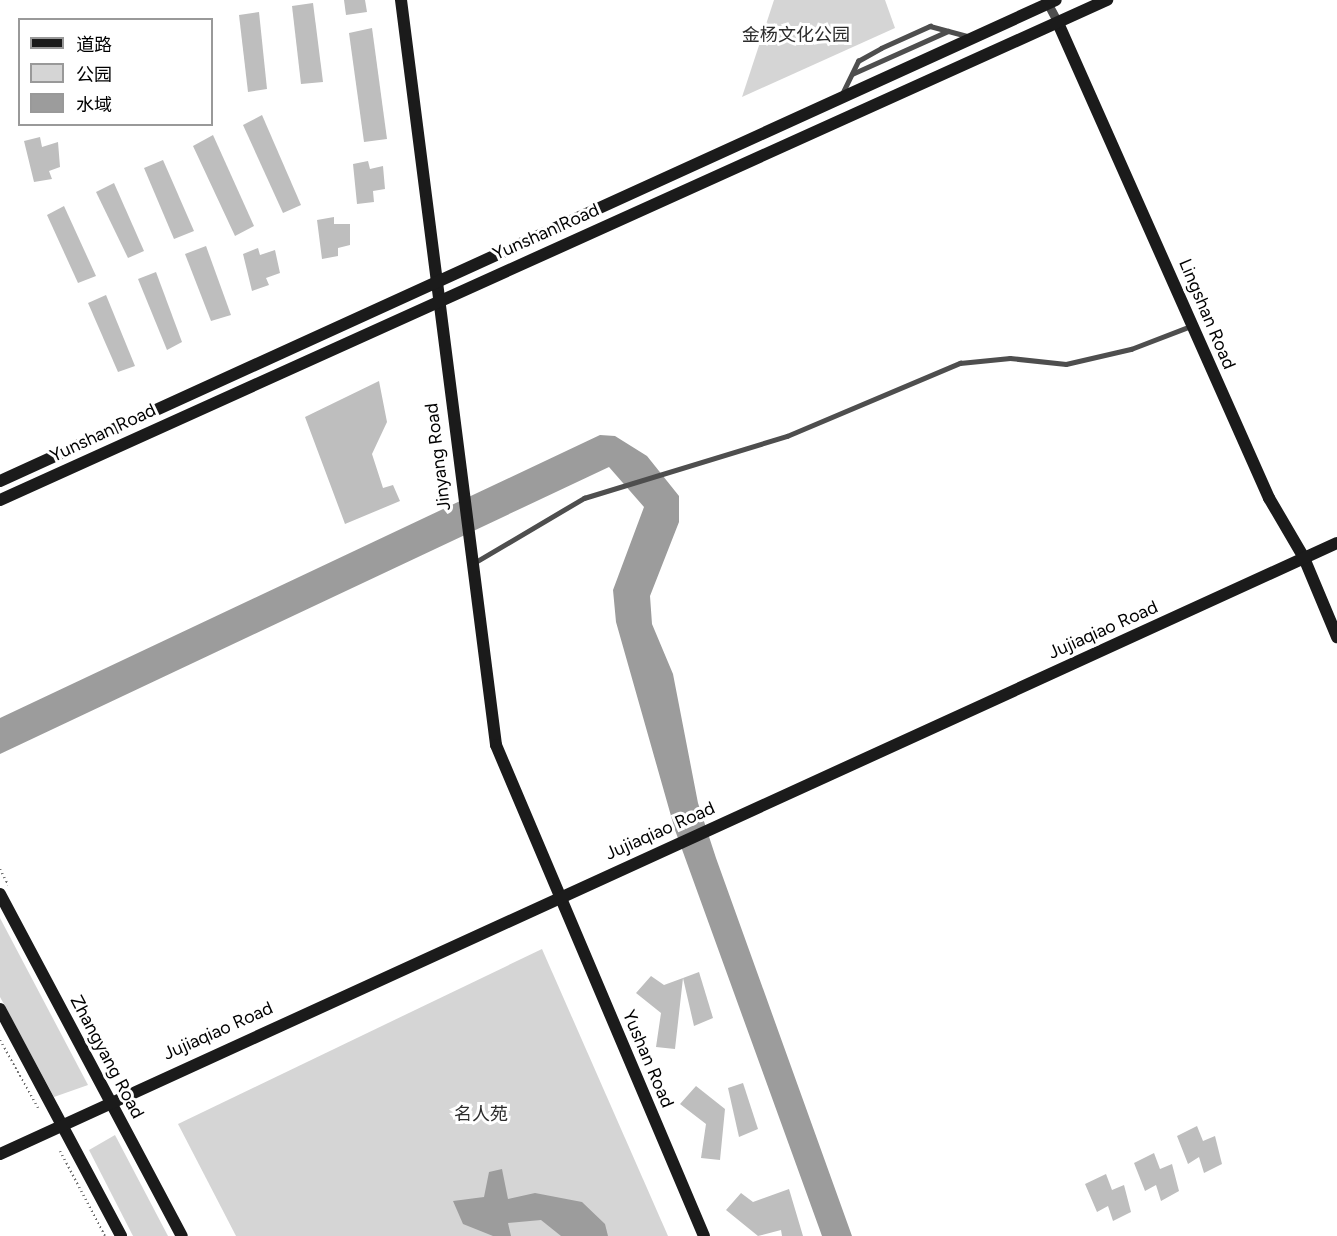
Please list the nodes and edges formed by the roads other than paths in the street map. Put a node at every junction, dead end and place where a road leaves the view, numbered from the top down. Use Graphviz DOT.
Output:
graph roads {
  1 [pos="401,0"];
  2 [pos="1107,0"];
  3 [pos="1052,2"];
  4 [pos="1058,23"];
  5 [pos="948,31"];
  6 [pos="974,38"];
  7 [pos="851,74"];
  8 [pos="839,99"];
  9 [pos="435,285"];
  10 [pos="437,300"];
  11 [pos="1191,326"];
  12 [pos="0,481"];
  13 [pos="0,500"];
  14 [pos="1337,543"];
  15 [pos="1304,558"];
  16 [pos="470,565"];
  17 [pos="1337,637"];
  18 [pos="0,894"];
  19 [pos="559,897"];
  20 [pos="0,1009"];
  21 [pos="109,1100"];
  22 [pos="63,1125"];
  23 [pos="0,1154"];
  24 [pos="121,1236"];
  25 [pos="182,1236"];
  26 [pos="704,1236"];
  1 -- 9 [label="street, Jinyang Road"];
  2 -- 4 [label="street, Yunshan Road"];
  3 -- 4 [label="street, Lingshan Road"];
  3 -- 6 [label="street, Yunshan Road"];
  4 -- 10 [label="street, Yunshan Road"];
  4 -- 11 [label="street, Lingshan Road"];
  5 -- 6 [label="lane"];
  5 -- 7 [label="lane"];
  5 -- 7 [label="lane"];
  6 -- 8 [label="street, Yunshan Road"];
  7 -- 8 [label="lane"];
  8 -- 9 [label="street, Yunshan Road"];
  9 -- 10 [label="street, Jinyang Road"];
  9 -- 12 [label="street, Yunshan Road"];
  10 -- 13 [label="street, Yunshan Road"];
  10 -- 16 [label="street, Jinyang Road"];
  11 -- 15 [label="street, Lingshan Road"];
  11 -- 16 [label="lane"];
  14 -- 15 [label="street, Jujiaqiao Road"];
  15 -- 17 [label="street, Lingshan Road"];
  15 -- 19 [label="street, Jujiaqiao Road"];
  16 -- 19 [label="street, Jinyang Road"];
  18 -- 21 [label="street, Zhangyang Road"];
  19 -- 21 [label="street, Jujiaqiao Road"];
  19 -- 26 [label="street, Yushan Road"];
  20 -- 22 [label="street"];
  21 -- 22 [label="street, Jujiaqiao Road"];
  21 -- 25 [label="street, Zhangyang Road"];
  22 -- 23 [label="street, Jujiaqiao Road"];
  22 -- 24 [label="street"];
}
